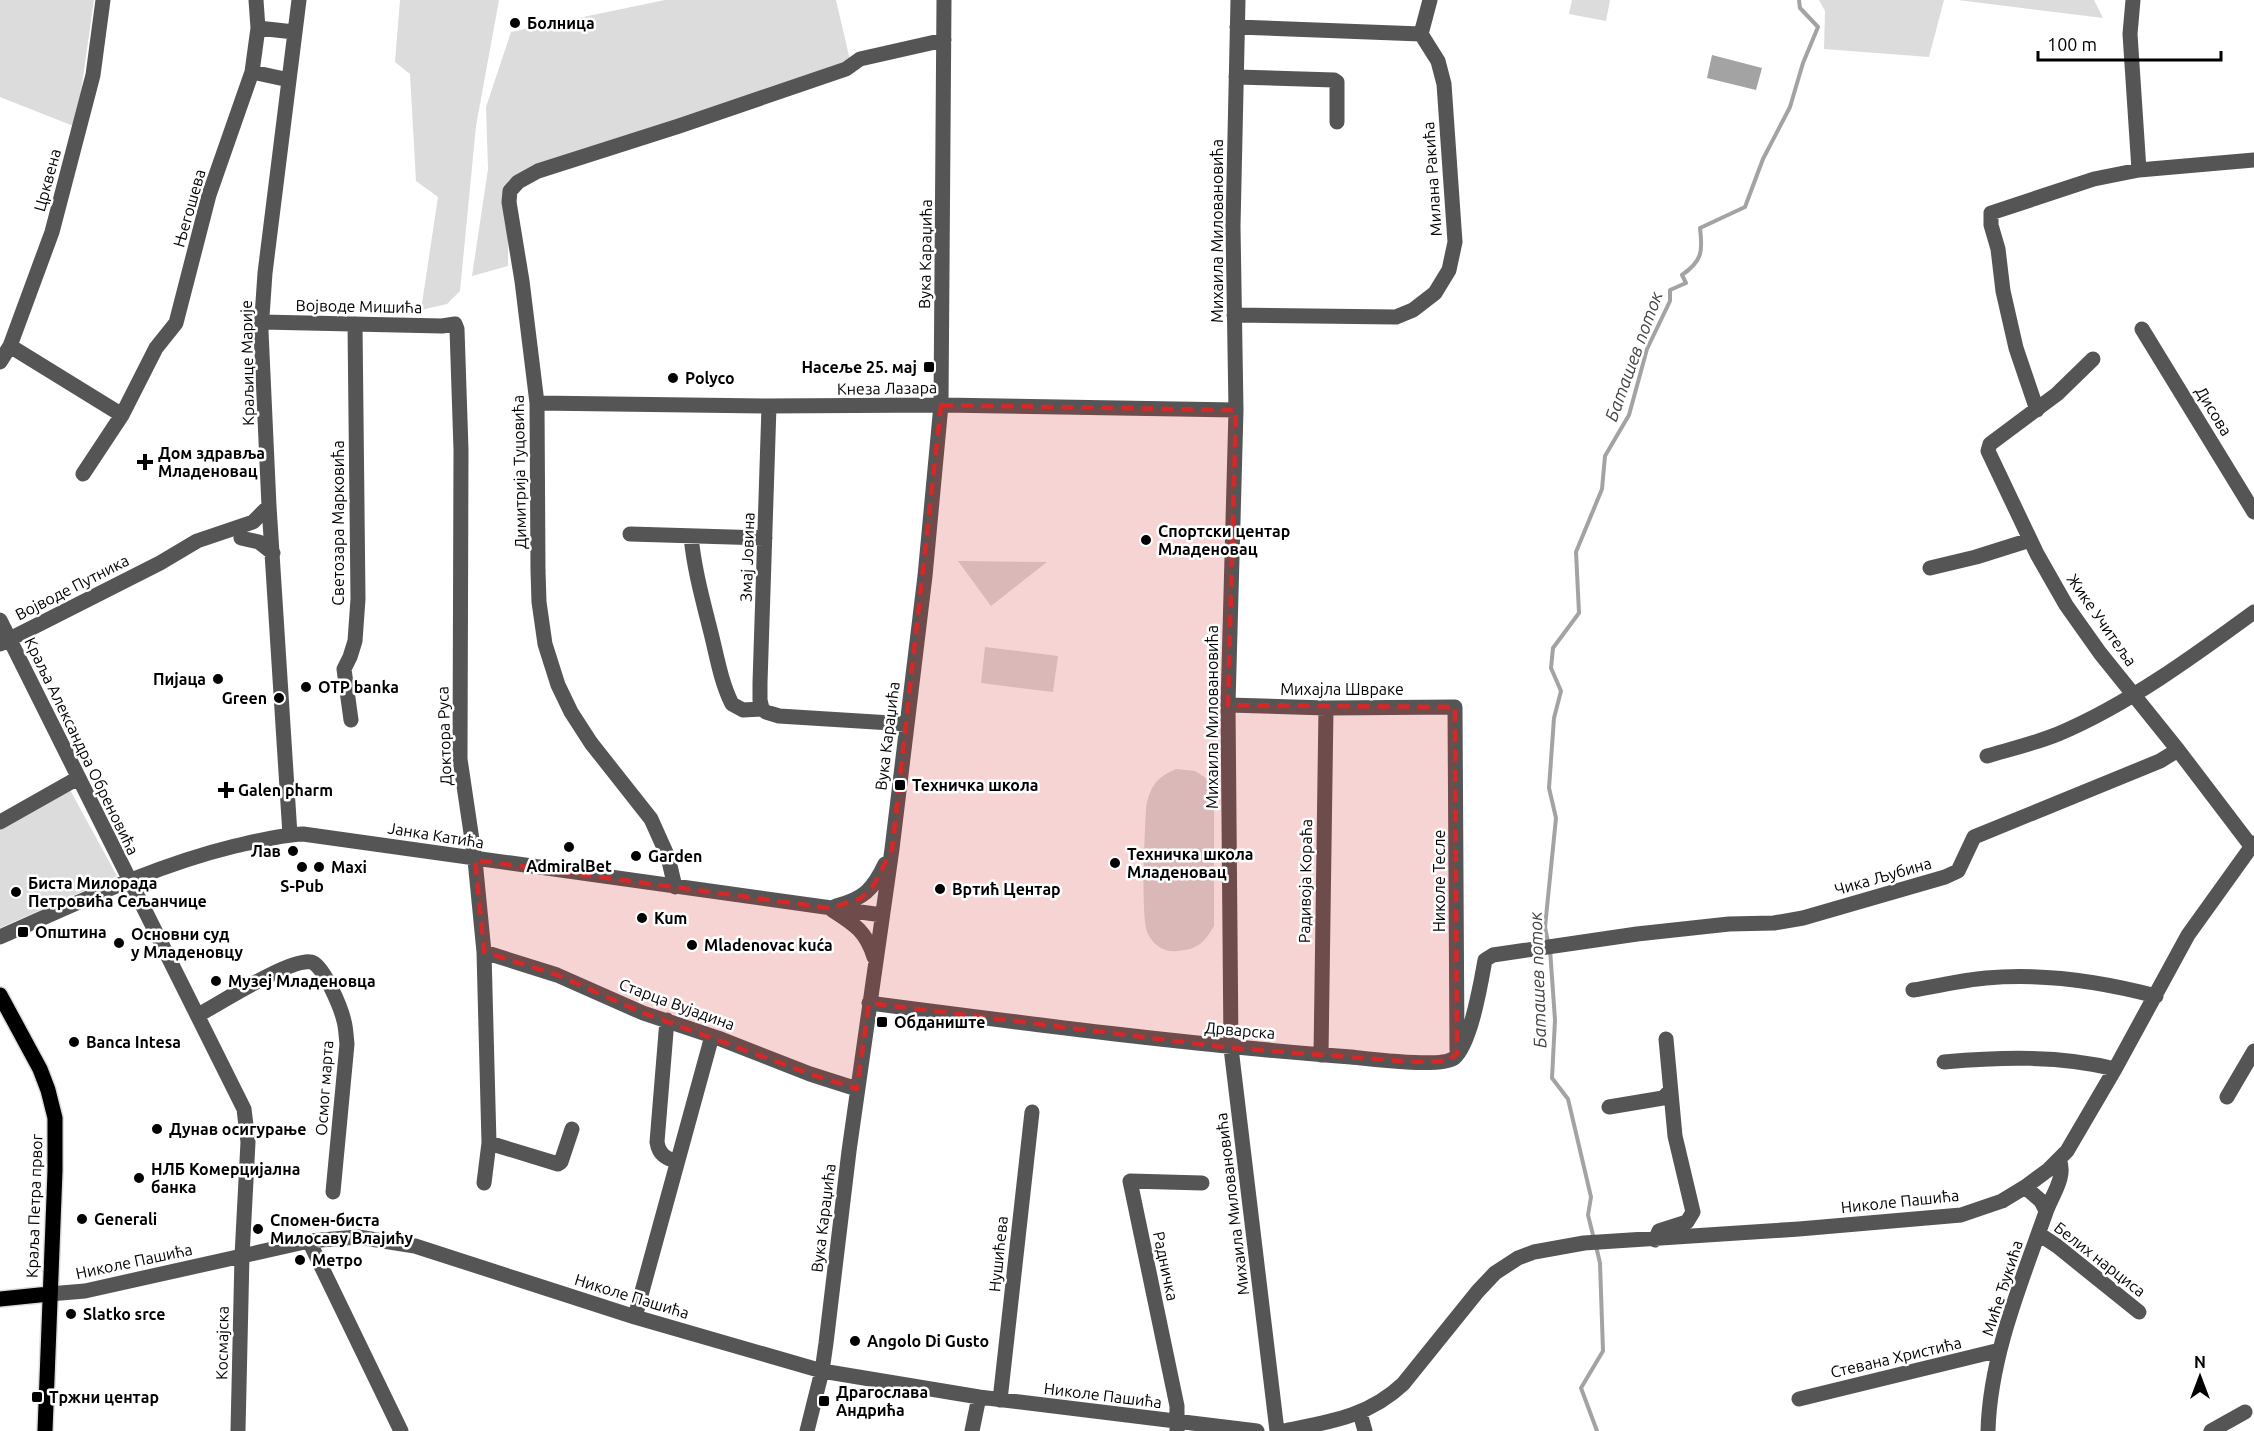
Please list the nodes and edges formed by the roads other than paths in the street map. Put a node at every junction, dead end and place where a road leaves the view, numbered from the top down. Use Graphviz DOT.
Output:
graph roads {
  1 [pos="103,0"];
  2 [pos="256,0"];
  3 [pos="299,0"];
  4 [pos="944,0"];
  5 [pos="1238,0"];
  6 [pos="1430,0"];
  7 [pos="2133,0"];
  8 [pos="1237,27"];
  9 [pos="258,28"];
  10 [pos="294,32"];
  11 [pos="1421,34"];
  12 [pos="944,40"];
  13 [pos="252,72"];
  14 [pos="1236,77"];
  15 [pos="289,80"];
  16 [pos="1337,122"];
  17 [pos="2254,160"];
  18 [pos="2139,170"];
  19 [pos="1234,315"];
  20 [pos="262,322"];
  21 [pos="355,324"];
  22 [pos="455,324"];
  23 [pos="2142,329"];
  24 [pos="10,346"];
  25 [pos="2093,359"];
  26 [pos="0,362"];
  27 [pos="537,403"];
  28 [pos="941,405"];
  29 [pos="770,406"];
  30 [pos="1236,410"];
  31 [pos="2037,410"];
  32 [pos="122,415"];
  33 [pos="83,474"];
  34 [pos="269,511"];
  35 [pos="2254,512"];
  36 [pos="630,534"];
  37 [pos="691,536"];
  38 [pos="241,538"];
  39 [pos="765,538"];
  40 [pos="2030,540"];
  41 [pos="273,553"];
  42 [pos="160,563"];
  43 [pos="1930,568"];
  44 [pos="2254,612"];
  45 [pos="0,620"];
  46 [pos="5,641"];
  47 [pos="2133,694"];
  48 [pos="1228,705"];
  49 [pos="1455,706"];
  50 [pos="1326,708"];
  51 [pos="762,709"];
  52 [pos="351,720"];
  53 [pos="907,724"];
  54 [pos="2178,750"];
  55 [pos="1987,756"];
  56 [pos="78,778"];
  57 [pos="0,822"];
  58 [pos="290,835"];
  59 [pos="2252,844"];
  60 [pos="892,849"];
  61 [pos="475,860"];
  62 [pos="129,880"];
  63 [pos="675,887"];
  64 [pos="830,908"];
  65 [pos="882,915"];
  66 [pos="0,937"];
  67 [pos="484,952"];
  68 [pos="875,961"];
  69 [pos="1913,990"];
  70 [pos="0,995"];
  71 [pos="2156,996"];
  72 [pos="869,1003"];
  73 [pos="198,1015"];
  74 [pos="667,1020"];
  75 [pos="712,1036"];
  76 [pos="1666,1039"];
  77 [pos="1232,1048"];
  78 [pos="2254,1051"];
  79 [pos="1457,1054"];
  80 [pos="1321,1055"];
  81 [pos="1944,1062"];
  82 [pos="2115,1069"];
  83 [pos="857,1089"];
  84 [pos="1670,1091"];
  85 [pos="2227,1097"];
  86 [pos="1609,1107"];
  87 [pos="1032,1112"];
  88 [pos="572,1129"];
  89 [pos="489,1143"];
  90 [pos="2059,1160"];
  91 [pos="677,1162"];
  92 [pos="484,1183"];
  93 [pos="1202,1183"];
  94 [pos="2025,1187"];
  95 [pos="333,1192"];
  96 [pos="2046,1211"];
  97 [pos="2039,1234"];
  98 [pos="309,1240"];
  99 [pos="1655,1240"];
  100 [pos="242,1256"];
  101 [pos="49,1294"];
  102 [pos="0,1299"];
  103 [pos="2139,1312"];
  104 [pos="636,1317"];
  105 [pos="2000,1350"];
  106 [pos="822,1371"];
  107 [pos="979,1398"];
  108 [pos="1799,1398"];
  109 [pos="1000,1400"];
  110 [pos="2245,1412"];
  111 [pos="1360,1413"];
  112 [pos="1177,1427"];
  113 [pos="45,1431"];
  114 [pos="238,1431"];
  115 [pos="401,1431"];
  116 [pos="807,1431"];
  117 [pos="972,1431"];
  118 [pos="1257,1431"];
  119 [pos="1277,1431"];
  120 [pos="1284,1431"];
  121 [pos="1365,1431"];
  122 [pos="1988,1431"];
  123 [pos="2211,1431"];
  1 -- 24 [label="street, Црквена"];
  2 -- 9 [label="street, Његошева"];
  3 -- 10 [label="street, Краљице Марије"];
  4 -- 12 [label="street, Вука Караџића"];
  5 -- 8 [label="street, Михаила Миловановића"];
  6 -- 11 [label="street"];
  7 -- 18 [label="street"];
  8 -- 11 [label="street"];
  8 -- 14 [label="street, Михаила Миловановића"];
  9 -- 10 [label="street"];
  9 -- 13 [label="street, Његошева"];
  10 -- 15 [label="street, Краљице Марије"];
  11 -- 19 [label="street, Милана Ракића"];
  12 -- 27 [label="street, Димитрија Туцовића"];
  12 -- 28 [label="street, Вука Караџића"];
  13 -- 15 [label="street"];
  13 -- 32 [label="street, Његошева"];
  14 -- 16 [label="street"];
  14 -- 19 [label="street, Михаила Миловановића"];
  15 -- 20 [label="street, Краљице Марије"];
  17 -- 18 [label="street"];
  18 -- 31 [label="street"];
  19 -- 30 [label="street, Михаила Миловановића"];
  20 -- 21 [label="street, Војводе Мишића"];
  20 -- 34 [label="street, Краљице Марије"];
  21 -- 22 [label="street, Војводе Мишића"];
  21 -- 52 [label="street, Светозара Марковића"];
  22 -- 61 [label="street, Доктора Руса"];
  23 -- 35 [label="street, Дисова"];
  24 -- 26 [label="street, Црквена"];
  24 -- 32 [label="street"];
  25 -- 31 [label="street, Жике Учитеља"];
  27 -- 29 [label="street, Кнеза Лазара"];
  27 -- 63 [label="street, Димитрија Туцовића"];
  28 -- 29 [label="street, Кнеза Лазара"];
  28 -- 30 [label="street, Кнеза Лазара"];
  28 -- 53 [label="street, Вука Караџића"];
  29 -- 39 [label="street, Змај Јовина"];
  30 -- 48 [label="street, Михаила Миловановића"];
  31 -- 40 [label="street, Жике Учитеља"];
  32 -- 33 [label="street, Његошева"];
  34 -- 38 [label="street, Војводе Путника"];
  34 -- 41 [label="street, Краљице Марије"];
  34 -- 42 [label="street, Војводе Путника"];
  36 -- 37 [label="street"];
  37 -- 39 [label="street"];
  37 -- 51 [label="street"];
  38 -- 41 [label="street"];
  38 -- 42 [label="street, Војводе Путника"];
  39 -- 51 [label="street, Змај Јовина"];
  40 -- 43 [label="street"];
  40 -- 47 [label="street, Жике Учитеља"];
  41 -- 58 [label="street, Краљице Марије"];
  42 -- 46 [label="street, Војводе Путника"];
  44 -- 47 [label="street"];
  45 -- 46 [label="street, Краља Александра Обреновића"];
  46 -- 56 [label="street, Краља Александра Обреновића"];
  47 -- 54 [label="street, Жике Учитеља"];
  47 -- 55 [label="street"];
  48 -- 50 [label="street, Михајла Швраке"];
  48 -- 77 [label="street, Михаила Миловановића"];
  49 -- 50 [label="street, Михајла Швраке"];
  49 -- 79 [label="street, Николе Тесле"];
  50 -- 80 [label="street, Радивоја Кораћа"];
  51 -- 53 [label="street"];
  53 -- 60 [label="street, Вука Караџића"];
  54 -- 59 [label="street, Жике Учитеља"];
  54 -- 79 [label="street, Чика Љубина"];
  56 -- 57 [label="street"];
  56 -- 62 [label="street, Краља Александра Обреновића"];
  58 -- 61 [label="street, Јанка Катића"];
  58 -- 62 [label="street, Јанка Катића"];
  59 -- 71 [label="street, Николе Пашића"];
  60 -- 64 [label="street"];
  60 -- 65 [label="street, Вука Караџића"];
  61 -- 63 [label="street, Јанка Катића"];
  61 -- 67 [label="street, Доктора Руса"];
  62 -- 66 [label="street, Јанка Катића"];
  62 -- 73 [label="street, Краља Александра Обреновића"];
  63 -- 64 [label="street, Јанка Катића"];
  64 -- 65 [label="street, Јанка Катића"];
  64 -- 68 [label="street"];
  65 -- 68 [label="street, Вука Караџића"];
  67 -- 74 [label="street, Старца Вујадина"];
  67 -- 89 [label="street, Доктора Руса"];
  68 -- 72 [label="street, Вука Караџића"];
  69 -- 71 [label="street"];
  70 -- 101 [label="main road, Краља Петра првог"];
  71 -- 82 [label="street, Николе Пашића"];
  72 -- 77 [label="street, Дрварска"];
  72 -- 83 [label="street, Вука Караџића"];
  73 -- 95 [label="street, Осмог марта"];
  73 -- 100 [label="street, Краља Александра Обреновића"];
  74 -- 75 [label="street, Старца Вујадина"];
  74 -- 91 [label="street"];
  75 -- 83 [label="street, Старца Вујадина"];
  75 -- 91 [label="street"];
  76 -- 84 [label="street"];
  77 -- 80 [label="street, Дрварска"];
  77 -- 119 [label="street, Михаила Миловановића"];
  78 -- 85 [label="street"];
  79 -- 80 [label="street, Дрварска"];
  81 -- 82 [label="street"];
  82 -- 90 [label="street, Николе Пашића"];
  83 -- 106 [label="street, Вука Караџића"];
  84 -- 86 [label="street"];
  84 -- 99 [label="street"];
  87 -- 109 [label="street, Нушићева"];
  88 -- 89 [label="street"];
  89 -- 92 [label="street, Доктора Руса"];
  90 -- 94 [label="street, Николе Пашића"];
  90 -- 96 [label="street, Миће Ђукића"];
  91 -- 104 [label="street"];
  93 -- 112 [label="street, Радничка"];
  94 -- 96 [label="street"];
  94 -- 99 [label="street, Николе Пашића"];
  96 -- 97 [label="street, Миће Ђукића"];
  97 -- 103 [label="street, Белих нарциса"];
  97 -- 105 [label="street, Миће Ђукића"];
  98 -- 100 [label="street, Николе Пашића"];
  98 -- 104 [label="street, Николе Пашића"];
  98 -- 115 [label="street"];
  99 -- 111 [label="street, Николе Пашића"];
  100 -- 101 [label="street, Николе Пашића"];
  100 -- 114 [label="street, Космајска"];
  101 -- 102 [label="main road, Николе Пашића"];
  101 -- 113 [label="main road, Краља Петра првог"];
  104 -- 106 [label="street, Николе Пашића"];
  105 -- 108 [label="street, Стевана Христића"];
  105 -- 122 [label="street, Миће Ђукића"];
  106 -- 107 [label="street, Николе Пашића"];
  106 -- 116 [label="street, Вука Караџића"];
  107 -- 109 [label="street, Николе Пашића"];
  107 -- 117 [label="street"];
  109 -- 112 [label="street, Николе Пашића"];
  110 -- 123 [label="street"];
  111 -- 120 [label="street"];
  111 -- 121 [label="street"];
  112 -- 118 [label="street, Николе Пашића"];
}
